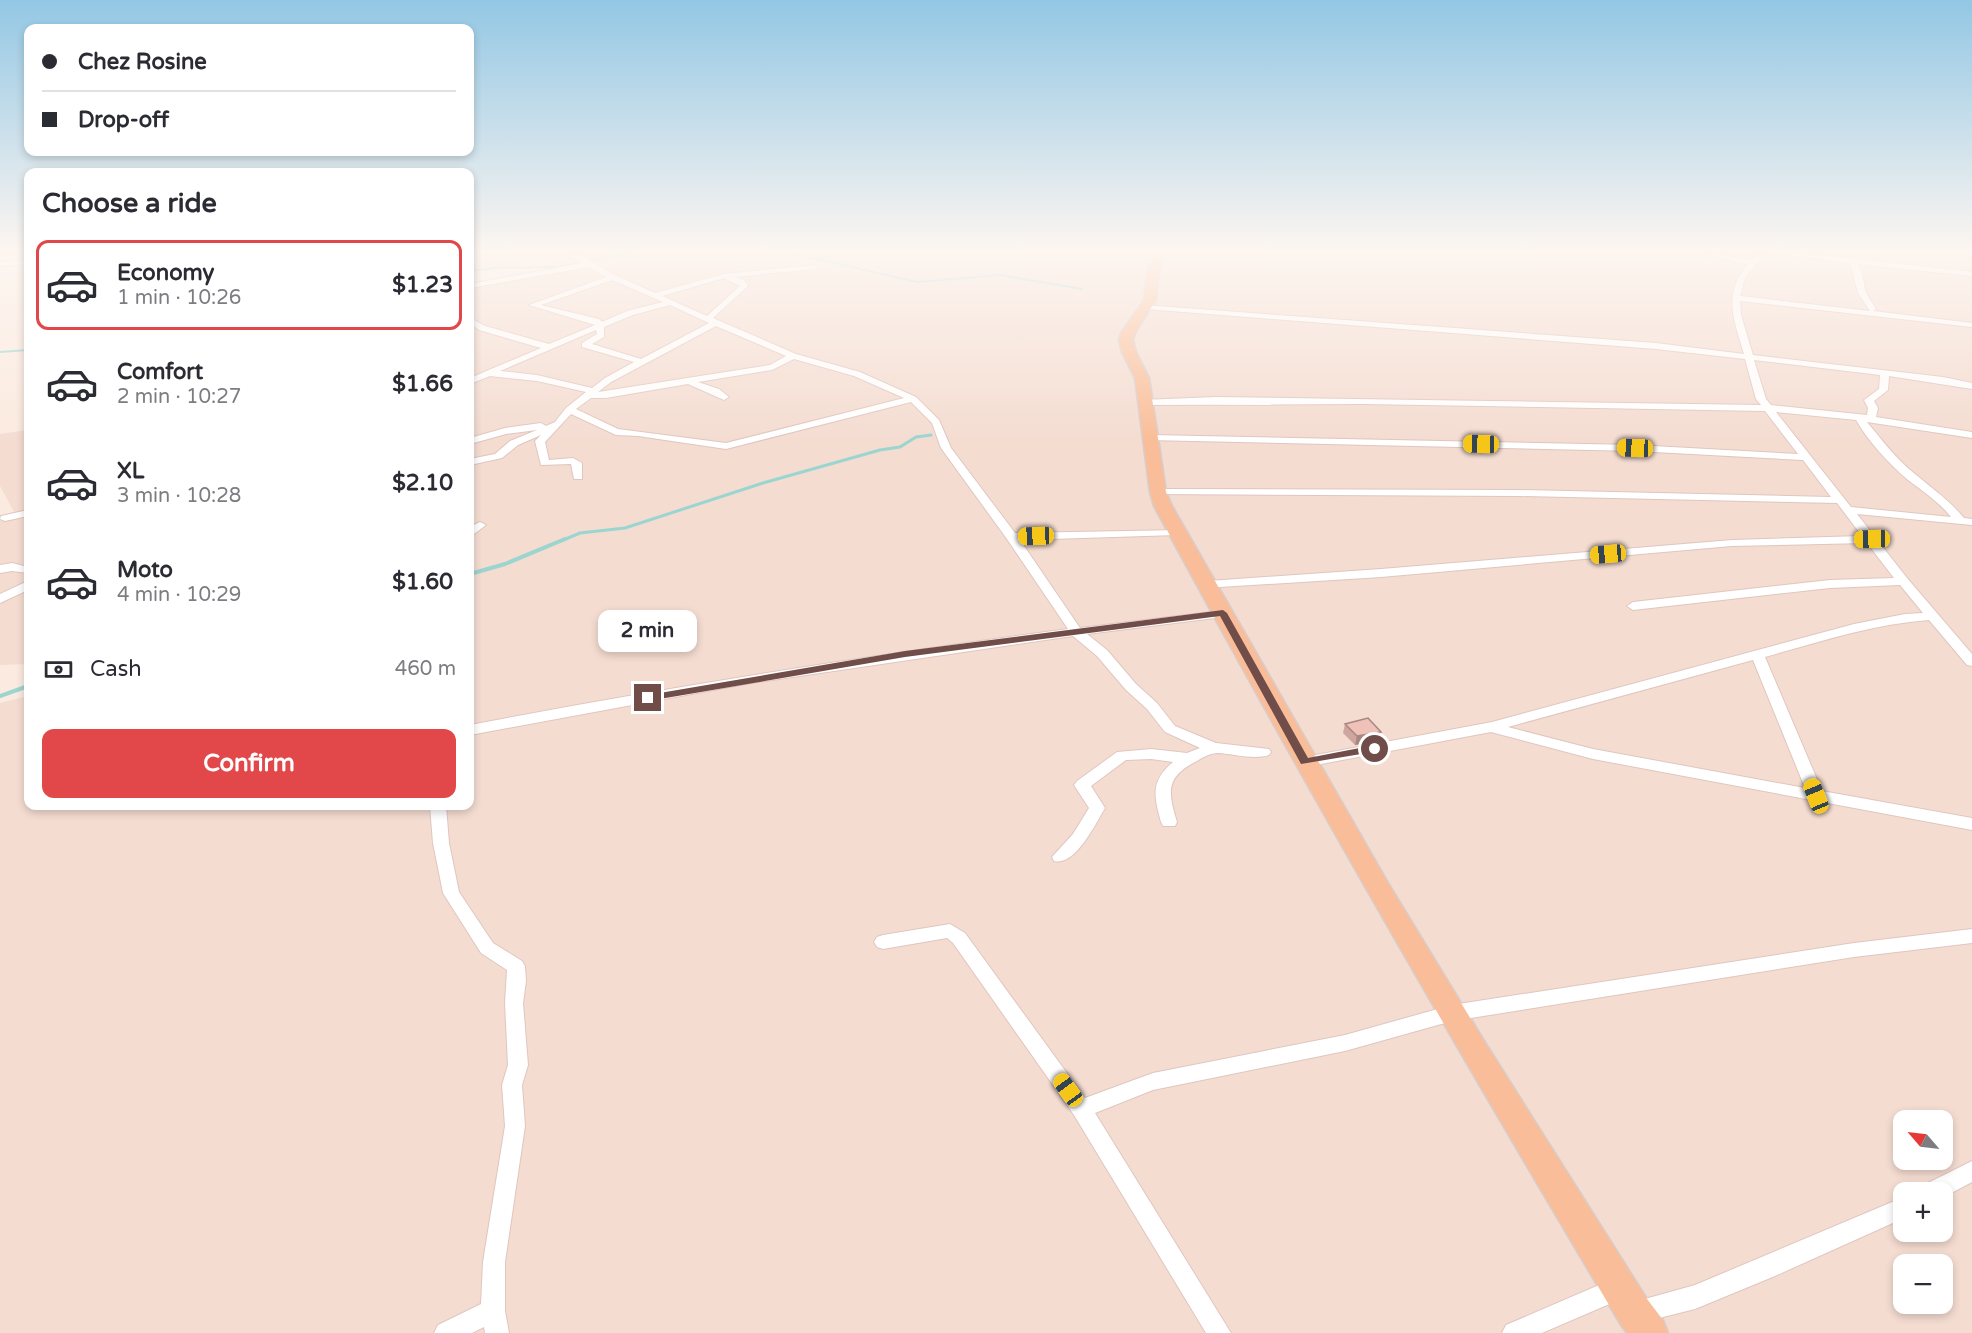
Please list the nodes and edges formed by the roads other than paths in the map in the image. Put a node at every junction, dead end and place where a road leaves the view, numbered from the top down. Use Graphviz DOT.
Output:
graph roads {
  1 [pos="575,315"];
  2 [pos="624,315"];
  3 [pos="701,315"];
  4 [pos="717,315"];
  5 [pos="1140,315"];
  6 [pos="1255,315"];
  7 [pos="1737,315"];
  8 [pos="1887,315"];
  9 [pos="713,320"];
  10 [pos="474,323"];
  11 [pos="600,325"];
  12 [pos="1972,325"];
  13 [pos="733,330"];
  14 [pos="693,334"];
  15 [pos="548,347"];
  16 [pos="793,356"];
  17 [pos="1748,357"];
  18 [pos="639,361"];
  19 [pos="488,373"];
  20 [pos="1885,374"];
  21 [pos="474,379"];
  22 [pos="689,381"];
  23 [pos="1971,385"];
  24 [pos="590,393"];
  25 [pos="724,397"];
  26 [pos="913,399"];
  27 [pos="1144,402"];
  28 [pos="1768,408"];
  29 [pos="569,410"];
  30 [pos="1871,418"];
  31 [pos="558,423"];
  32 [pos="1972,435"];
  33 [pos="1152,438"];
  34 [pos="474,440"];
  35 [pos="1806,457"];
  36 [pos="474,461"];
  37 [pos="578,477"];
  38 [pos="1158,492"];
  39 [pos="1839,500"];
  40 [pos="1848,510"];
  41 [pos="24,514"];
  42 [pos="5,518"];
  43 [pos="1966,521"];
  44 [pos="480,525"];
  45 [pos="474,529"];
  46 [pos="1178,532"];
  47 [pos="1012,537"];
  48 [pos="1872,539"];
  49 [pos="0,569"];
  50 [pos="24,569"];
  51 [pos="1903,581"];
  52 [pos="1208,585"];
  53 [pos="24,587"];
  54 [pos="0,599"];
  55 [pos="1633,606"];
  56 [pos="1223,613"];
  57 [pos="1933,616"];
  58 [pos="1076,632"];
  59 [pos="1758,656"];
  60 [pos="1972,662"];
  61 [pos="1492,727"];
  62 [pos="474,729"];
  63 [pos="1214,748"];
  64 [pos="1264,752"];
  65 [pos="1185,758"];
  66 [pos="1305,762"];
  67 [pos="1816,796"];
  68 [pos="438,810"];
  69 [pos="1169,822"];
  70 [pos="1972,824"];
  71 [pos="1060,857"];
  72 [pos="1972,936"];
  73 [pos="883,942"];
  74 [pos="1452,1013"];
  75 [pos="1082,1109"];
  76 [pos="1972,1171"];
  77 [pos="1951,1182"];
  78 [pos="1893,1212"];
  79 [pos="1620,1288"];
  80 [pos="1634,1312"];
  81 [pos="495,1322"];
  82 [pos="446,1333"];
  83 [pos="1219,1333"];
  84 [pos="1514,1333"];
  85 [pos="1650,1333"];
  1 -- 11 [label="street"];
  2 -- 11 [label="street"];
  3 -- 9 [label="street"];
  4 -- 9 [label="street"];
  5 -- 27 [label="main road"];
  6 -- 17 [label="street"];
  7 -- 17 [label="street"];
  8 -- 12 [label="street"];
  9 -- 13 [label="street"];
  9 -- 14 [label="street"];
  10 -- 15 [label="street"];
  11 -- 15 [label="street"];
  11 -- 18 [label="street"];
  13 -- 14 [label="street"];
  13 -- 16 [label="street"];
  14 -- 18 [label="street"];
  15 -- 19 [label="street"];
  16 -- 22 [label="street"];
  16 -- 26 [label="street"];
  17 -- 20 [label="street"];
  17 -- 28 [label="street"];
  18 -- 24 [label="street"];
  19 -- 21 [label="street"];
  19 -- 24 [label="street"];
  20 -- 23 [label="street"];
  20 -- 30 [label="street"];
  22 -- 24 [label="street"];
  22 -- 25 [label="street"];
  24 -- 29 [label="street"];
  26 -- 29 [label="street"];
  26 -- 47 [label="street"];
  27 -- 28 [label="street"];
  27 -- 33 [label="main road"];
  28 -- 30 [label="street"];
  28 -- 35 [label="street"];
  29 -- 31 [label="street"];
  30 -- 32 [label="street"];
  30 -- 43 [label="street"];
  31 -- 34 [label="street"];
  31 -- 36 [label="street"];
  31 -- 37 [label="street"];
  33 -- 35 [label="street"];
  33 -- 38 [label="main road"];
  35 -- 39 [label="street"];
  38 -- 39 [label="street"];
  38 -- 46 [label="main road"];
  39 -- 40 [label="street"];
  40 -- 43 [label="street"];
  40 -- 48 [label="street"];
  41 -- 42 [label="street"];
  44 -- 45 [label="street"];
  46 -- 47 [label="street"];
  46 -- 52 [label="main road"];
  47 -- 58 [label="street"];
  48 -- 51 [label="street"];
  48 -- 52 [label="street"];
  49 -- 50 [label="street"];
  51 -- 55 [label="street"];
  51 -- 57 [label="street"];
  52 -- 56 [label="main road"];
  53 -- 54 [label="street"];
  56 -- 58 [label="street"];
  56 -- 66 [label="main road"];
  57 -- 59 [label="street"];
  57 -- 60 [label="street"];
  58 -- 62 [label="street"];
  58 -- 63 [label="street"];
  59 -- 61 [label="street"];
  59 -- 67 [label="street"];
  61 -- 66 [label="street"];
  61 -- 67 [label="street"];
  63 -- 64 [label="street"];
  63 -- 65 [label="street"];
  65 -- 69 [label="street"];
  65 -- 71 [label="street"];
  66 -- 74 [label="main road"];
  67 -- 70 [label="street"];
  68 -- 81 [label="street"];
  72 -- 74 [label="street"];
  73 -- 75 [label="street"];
  74 -- 75 [label="street"];
  74 -- 79 [label="main road"];
  75 -- 83 [label="street"];
  76 -- 77 [label="street"];
  78 -- 80 [label="street"];
  79 -- 80 [label="main road"];
  79 -- 84 [label="street"];
  80 -- 85 [label="main road"];
  81 -- 82 [label="street"];
}
